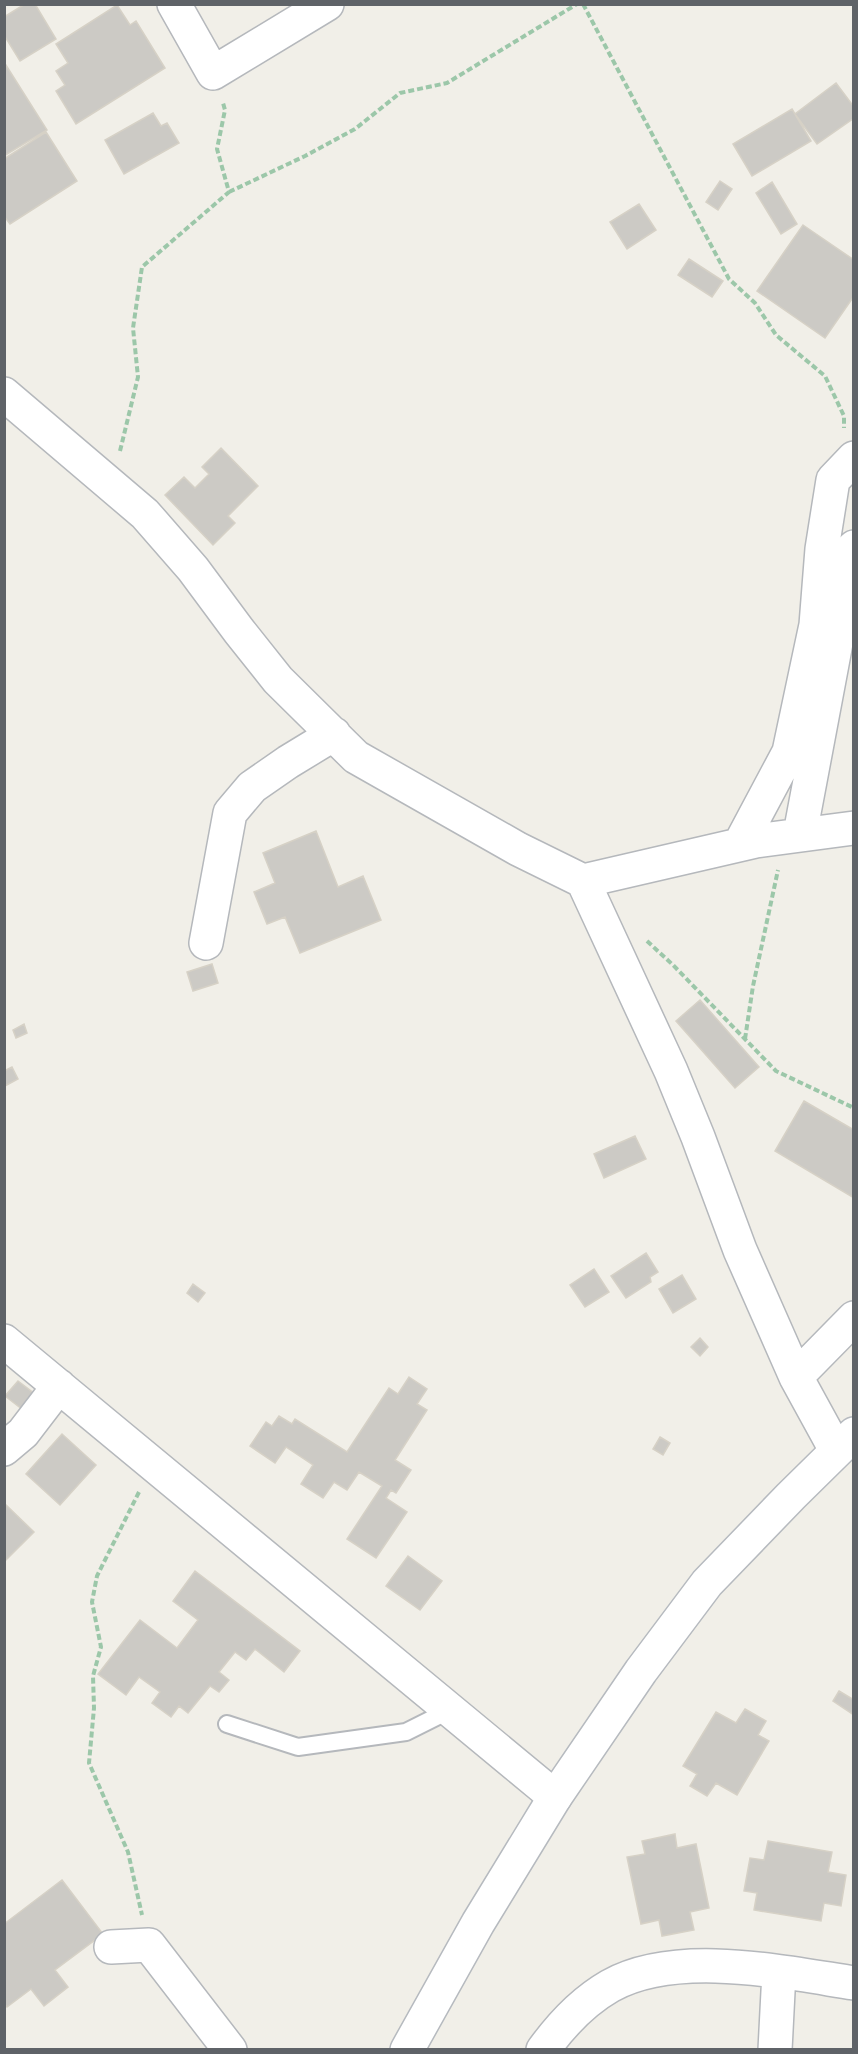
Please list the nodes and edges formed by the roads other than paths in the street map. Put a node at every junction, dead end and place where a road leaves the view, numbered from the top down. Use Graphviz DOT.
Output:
graph roads {
  1 [pos="174,4"];
  2 [pos="327,4"];
  3 [pos="4,394"];
  4 [pos="849,463"];
  5 [pos="854,548"];
  6 [pos="334,734"];
  7 [pos="854,828"];
  8 [pos="793,836"];
  9 [pos="740,844"];
  10 [pos="583,881"];
  11 [pos="206,943"];
  12 [pos="854,1318"];
  13 [pos="4,1341"];
  14 [pos="796,1377"];
  15 [pos="59,1386"];
  16 [pos="845,1442"];
  17 [pos="4,1449"];
  18 [pos="450,1710"];
  19 [pos="227,1724"];
  20 [pos="555,1797"];
  21 [pos="111,1947"];
  22 [pos="779,1972"];
  23 [pos="854,1983"];
  24 [pos="230,2049"];
  25 [pos="407,2049"];
  26 [pos="543,2049"];
  27 [pos="775,2049"];
  1 -- 2 [label="street"];
  3 -- 6 [label="street"];
  4 -- 9 [label="street"];
  5 -- 8 [label="street"];
  6 -- 10 [label="street"];
  6 -- 11 [label="street"];
  7 -- 8 [label="street"];
  8 -- 9 [label="street"];
  9 -- 10 [label="street"];
  10 -- 14 [label="street"];
  12 -- 14 [label="street"];
  13 -- 15 [label="street"];
  14 -- 16 [label="street"];
  15 -- 17 [label="street"];
  15 -- 18 [label="street"];
  16 -- 20 [label="street"];
  18 -- 19 [label="lane"];
  18 -- 20 [label="street"];
  20 -- 25 [label="street"];
  21 -- 24 [label="street"];
  22 -- 23 [label="street"];
  22 -- 26 [label="street"];
  22 -- 27 [label="street"];
}
